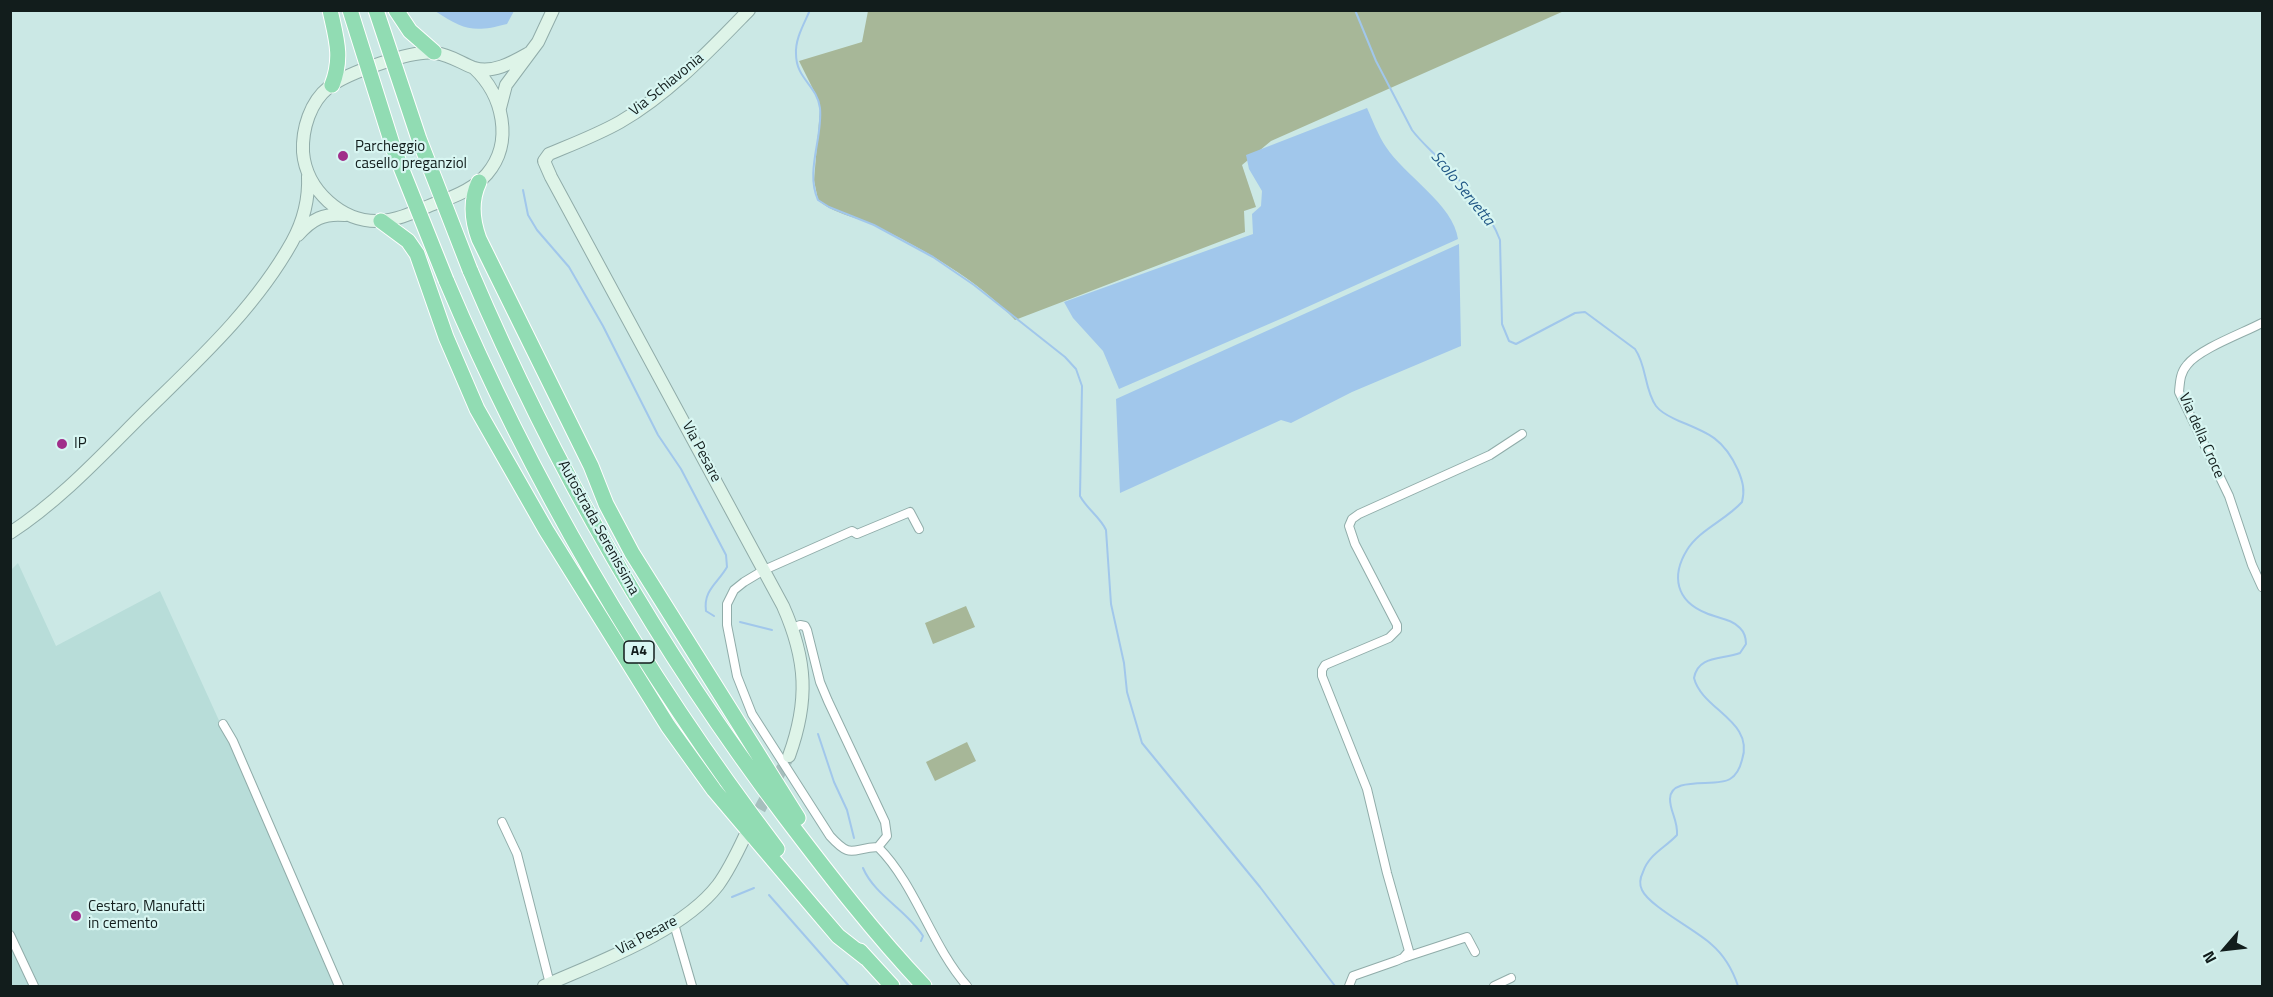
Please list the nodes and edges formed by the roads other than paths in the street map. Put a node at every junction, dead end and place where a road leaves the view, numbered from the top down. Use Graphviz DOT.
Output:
graph roads {
  1 [pos="330,10"];
  2 [pos="350,10"];
  3 [pos="376,10"];
  4 [pos="396,10"];
  5 [pos="553,10"];
  6 [pos="749,10"];
  7 [pos="434,52"];
  8 [pos="529,53"];
  9 [pos="474,68"];
  10 [pos="332,85"];
  11 [pos="500,109"];
  12 [pos="544,161"];
  13 [pos="307,171"];
  14 [pos="479,182"];
  15 [pos="349,215"];
  16 [pos="381,221"];
  17 [pos="293,240"];
  18 [pos="2262,323"];
  19 [pos="1522,434"];
  20 [pos="920,530"];
  21 [pos="10,532"];
  22 [pos="764,570"];
  23 [pos="2262,587"];
  24 [pos="793,628"];
  25 [pos="224,724"];
  26 [pos="789,756"];
  27 [pos="502,822"];
  28 [pos="745,836"];
  29 [pos="878,847"];
  30 [pos="861,916"];
  31 [pos="674,924"];
  32 [pos="10,935"];
  33 [pos="1475,952"];
  34 [pos="866,958"];
  35 [pos="1403,958"];
  36 [pos="1511,978"];
  37 [pos="547,985"];
  38 [pos="34,987"];
  39 [pos="339,987"];
  40 [pos="693,987"];
  41 [pos="892,987"];
  42 [pos="924,987"];
  43 [pos="967,987"];
  44 [pos="1349,987"];
  45 [pos="1494,987"];
  1 -- 10 [label="highway"];
  2 -- 34 [label="highway, Autostrada Serenissima / A4, bridge"];
  3 -- 30 [label="highway, Autostrada Serenissima / A4, bridge"];
  4 -- 7 [label="highway"];
  5 -- 8 [label="main road"];
  6 -- 12 [label="main road, Via Schiavonia"];
  7 -- 9 [label="main road"];
  7 -- 10 [label="main road"];
  8 -- 9 [label="main road"];
  8 -- 11 [label="main road"];
  9 -- 11 [label="main road"];
  10 -- 13 [label="main road"];
  11 -- 14 [label="main road"];
  12 -- 22 [label="main road, Via Pesare"];
  13 -- 15 [label="main road"];
  13 -- 17 [label="main road"];
  14 -- 16 [label="main road"];
  14 -- 30 [label="highway"];
  15 -- 16 [label="main road"];
  15 -- 17 [label="main road"];
  16 -- 34 [label="highway"];
  17 -- 21 [label="main road"];
  18 -- 23 [label="street, Via della Croce"];
  19 -- 35 [label="street"];
  20 -- 22 [label="street"];
  22 -- 24 [label="main road, Via Pesare"];
  22 -- 29 [label="street"];
  24 -- 26 [label="main road, Via Pesare"];
  24 -- 29 [label="street"];
  25 -- 39 [label="street"];
  27 -- 37 [label="street, Via Pesare"];
  28 -- 31 [label="main road, Via Pesare"];
  29 -- 43 [label="street"];
  30 -- 42 [label="highway, Autostrada Serenissima / A4"];
  31 -- 37 [label="main road, Via Pesare"];
  31 -- 40 [label="street"];
  32 -- 38 [label="street"];
  33 -- 35 [label="street"];
  34 -- 41 [label="highway, Autostrada Serenissima / A4"];
  35 -- 44 [label="street"];
  36 -- 45 [label="street"];
}
